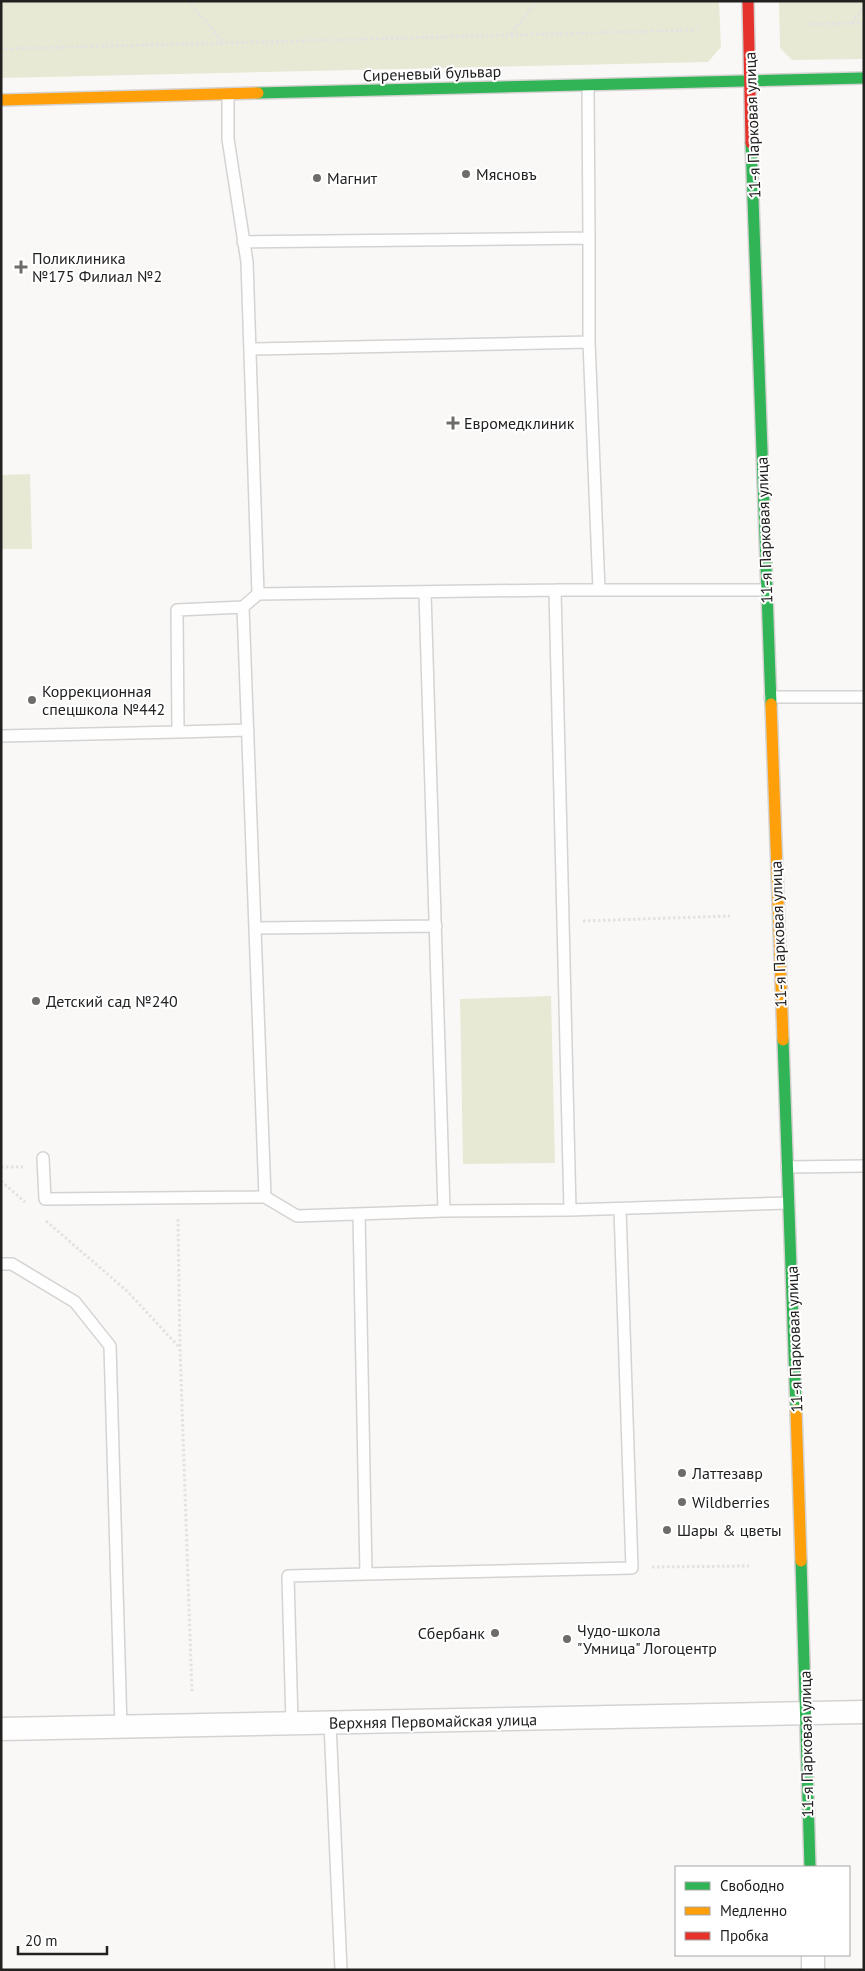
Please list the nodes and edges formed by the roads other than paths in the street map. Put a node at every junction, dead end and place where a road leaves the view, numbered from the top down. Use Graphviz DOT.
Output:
graph roads {
  1 [pos="748,1"];
  2 [pos="864,78"];
  3 [pos="749,81"];
  4 [pos="588,85"];
  5 [pos="228,95"];
  6 [pos="1,100"];
  7 [pos="589,238"];
  8 [pos="243,242"];
  9 [pos="589,342"];
  10 [pos="250,350"];
  11 [pos="555,590"];
  12 [pos="599,590"];
  13 [pos="766,590"];
  14 [pos="425,593"];
  15 [pos="258,594"];
  16 [pos="243,607"];
  17 [pos="770,697"];
  18 [pos="864,697"];
  19 [pos="248,730"];
  20 [pos="178,732"];
  21 [pos="1,736"];
  22 [pos="436,926"];
  23 [pos="256,928"];
  24 [pos="43,1158"];
  25 [pos="864,1166"];
  26 [pos="787,1168"];
  27 [pos="264,1197"];
  28 [pos="789,1203"];
  29 [pos="620,1209"];
  30 [pos="570,1210"];
  31 [pos="444,1211"];
  32 [pos="359,1214"];
  33 [pos="1,1264"];
  34 [pos="366,1574"];
  35 [pos="864,1712"];
  36 [pos="805,1714"];
  37 [pos="330,1723"];
  38 [pos="292,1724"];
  39 [pos="121,1727"];
  40 [pos="1,1729"];
  41 [pos="810,1866"];
  42 [pos="813,1956"];
  43 [pos="341,1970"];
  44 [pos="813,1970"];
  1 -- 3 [label="street, 11-я Парковая улица"];
  2 -- 3 [label="street, Сиреневый бульвар"];
  3 -- 4 [label="street, Сиреневый бульвар"];
  3 -- 13 [label="street, 11-я Парковая улица"];
  4 -- 5 [label="street, Сиреневый бульвар"];
  4 -- 7 [label="lane"];
  5 -- 6 [label="street, Сиреневый бульвар"];
  5 -- 8 [label="lane"];
  7 -- 8 [label="lane"];
  7 -- 9 [label="lane"];
  8 -- 10 [label="lane"];
  9 -- 10 [label="lane"];
  9 -- 12 [label="lane"];
  10 -- 15 [label="lane"];
  11 -- 12 [label="lane"];
  11 -- 14 [label="lane"];
  11 -- 30 [label="lane"];
  12 -- 13 [label="lane"];
  13 -- 17 [label="street, 11-я Парковая улица"];
  14 -- 15 [label="lane"];
  14 -- 22 [label="lane"];
  15 -- 16 [label="lane"];
  16 -- 19 [label="lane"];
  16 -- 20 [label="lane"];
  17 -- 18 [label="lane"];
  17 -- 26 [label="street, 11-я Парковая улица"];
  19 -- 20 [label="lane"];
  19 -- 23 [label="lane"];
  20 -- 21 [label="lane"];
  22 -- 23 [label="lane"];
  22 -- 31 [label="lane"];
  23 -- 27 [label="lane"];
  24 -- 27 [label="lane"];
  25 -- 26 [label="lane"];
  26 -- 28 [label="street, 11-я Парковая улица"];
  27 -- 32 [label="lane"];
  28 -- 29 [label="lane"];
  28 -- 36 [label="street, 11-я Парковая улица"];
  29 -- 30 [label="lane"];
  29 -- 34 [label="lane"];
  30 -- 31 [label="lane"];
  31 -- 32 [label="lane"];
  32 -- 34 [label="lane"];
  33 -- 39 [label="lane"];
  34 -- 38 [label="lane"];
  35 -- 36 [label="street, Верхняя Первомайская улица"];
  36 -- 37 [label="street, Верхняя Первомайская улица"];
  36 -- 41 [label="street, 11-я Парковая улица"];
  37 -- 38 [label="street, Верхняя Первомайская улица"];
  37 -- 43 [label="lane"];
  38 -- 39 [label="street, Верхняя Первомайская улица"];
  39 -- 40 [label="street, Верхняя Первомайская улица"];
  42 -- 44 [label="street"];
}
